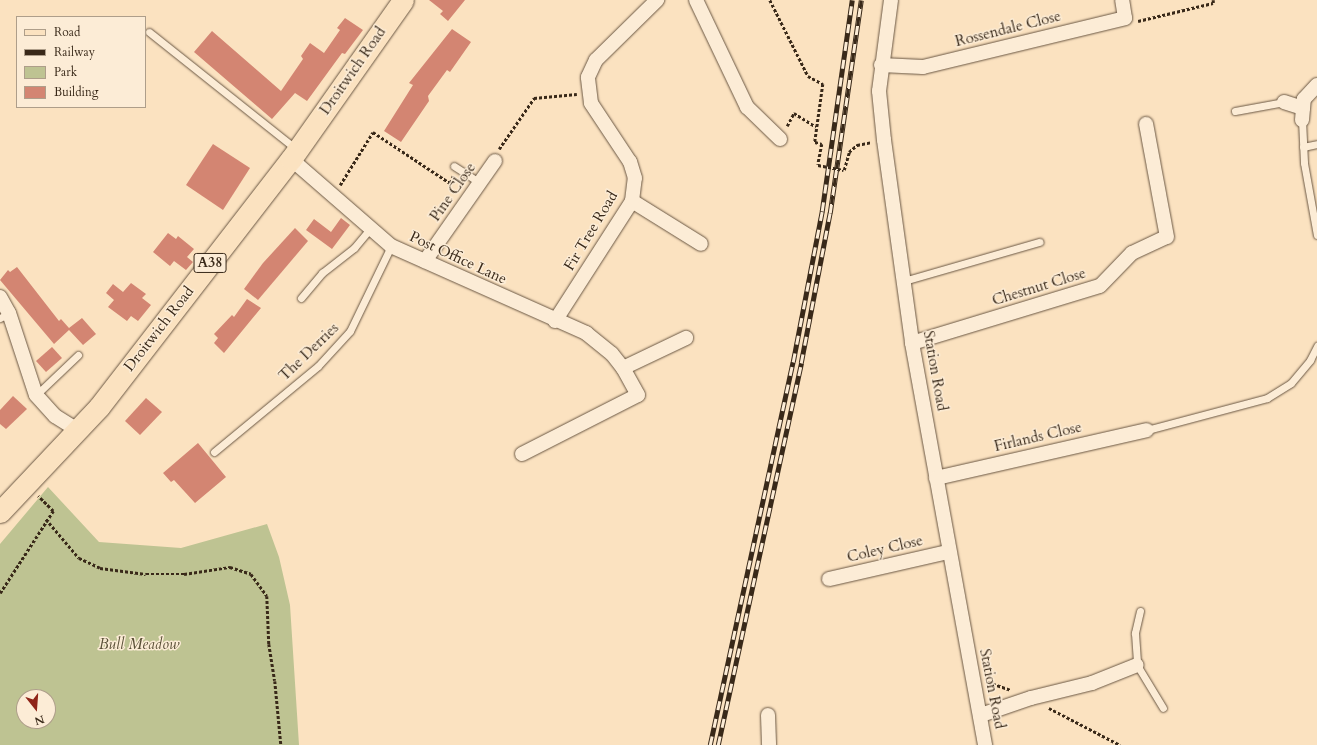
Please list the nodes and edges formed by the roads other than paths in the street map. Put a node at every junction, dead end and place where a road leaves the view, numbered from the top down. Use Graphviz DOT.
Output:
graph roads {
  1 [pos="403,0"];
  2 [pos="657,0"];
  3 [pos="696,0"];
  4 [pos="891,0"];
  5 [pos="1122,0"];
  6 [pos="149,32"];
  7 [pos="881,65"];
  8 [pos="1317,85"];
  9 [pos="1284,102"];
  10 [pos="1235,111"];
  11 [pos="1303,114"];
  12 [pos="1146,124"];
  13 [pos="780,139"];
  14 [pos="1317,144"];
  15 [pos="1303,147"];
  16 [pos="294,155"];
  17 [pos="495,161"];
  18 [pos="456,168"];
  19 [pos="480,183"];
  20 [pos="632,201"];
  21 [pos="371,228"];
  22 [pos="1317,235"];
  23 [pos="1039,242"];
  24 [pos="701,244"];
  25 [pos="391,246"];
  26 [pos="425,261"];
  27 [pos="904,280"];
  28 [pos="0,297"];
  29 [pos="301,298"];
  30 [pos="5,316"];
  31 [pos="555,321"];
  32 [pos="686,338"];
  33 [pos="912,343"];
  34 [pos="1317,346"];
  35 [pos="78,355"];
  36 [pos="623,368"];
  37 [pos="36,395"];
  38 [pos="77,430"];
  39 [pos="1147,430"];
  40 [pos="214,452"];
  41 [pos="522,454"];
  42 [pos="936,478"];
  43 [pos="0,512"];
  44 [pos="948,552"];
  45 [pos="829,579"];
  46 [pos="1140,611"];
  47 [pos="1137,665"];
  48 [pos="1163,708"];
  49 [pos="768,715"];
  50 [pos="981,715"];
  51 [pos="769,745"];
  52 [pos="985,745"];
  1 -- 16 [label="main road, Droitwich Road / A38"];
  2 -- 20 [label="street, Fir Tree Road"];
  3 -- 13 [label="street"];
  4 -- 7 [label="street, Station Road"];
  5 -- 7 [label="street, Rossendale Close"];
  6 -- 16 [label="lane"];
  7 -- 27 [label="street, Station Road"];
  8 -- 11 [label="street"];
  9 -- 10 [label="lane"];
  9 -- 11 [label="street"];
  11 -- 15 [label="lane"];
  12 -- 33 [label="street, Chestnut Close"];
  14 -- 15 [label="lane"];
  15 -- 22 [label="lane"];
  16 -- 21 [label="street, Post Office Lane"];
  16 -- 38 [label="main road, Droitwich Road / A38"];
  17 -- 19 [label="street, Pine Close"];
  18 -- 19 [label="lane"];
  19 -- 26 [label="street, Pine Close"];
  20 -- 24 [label="street"];
  20 -- 31 [label="street, Fir Tree Road"];
  21 -- 25 [label="street, Post Office Lane"];
  21 -- 29 [label="lane"];
  23 -- 27 [label="lane"];
  25 -- 26 [label="street, Post Office Lane"];
  25 -- 40 [label="lane, The Derries"];
  26 -- 31 [label="street, Post Office Lane"];
  27 -- 33 [label="street, Station Road"];
  28 -- 30 [label="street"];
  30 -- 37 [label="street"];
  31 -- 36 [label="street, Post Office Lane"];
  32 -- 36 [label="street"];
  33 -- 42 [label="street, Station Road"];
  34 -- 39 [label="lane"];
  35 -- 37 [label="lane"];
  36 -- 41 [label="street, Post Office Lane"];
  37 -- 38 [label="street"];
  38 -- 43 [label="main road, Droitwich Road / A38"];
  39 -- 42 [label="street, Firlands Close"];
  42 -- 44 [label="street, Station Road"];
  44 -- 45 [label="street, Coley Close"];
  44 -- 50 [label="street, Station Road"];
  46 -- 47 [label="lane"];
  47 -- 48 [label="lane"];
  47 -- 50 [label="street"];
  49 -- 51 [label="street"];
  50 -- 52 [label="street, Station Road"];
}
